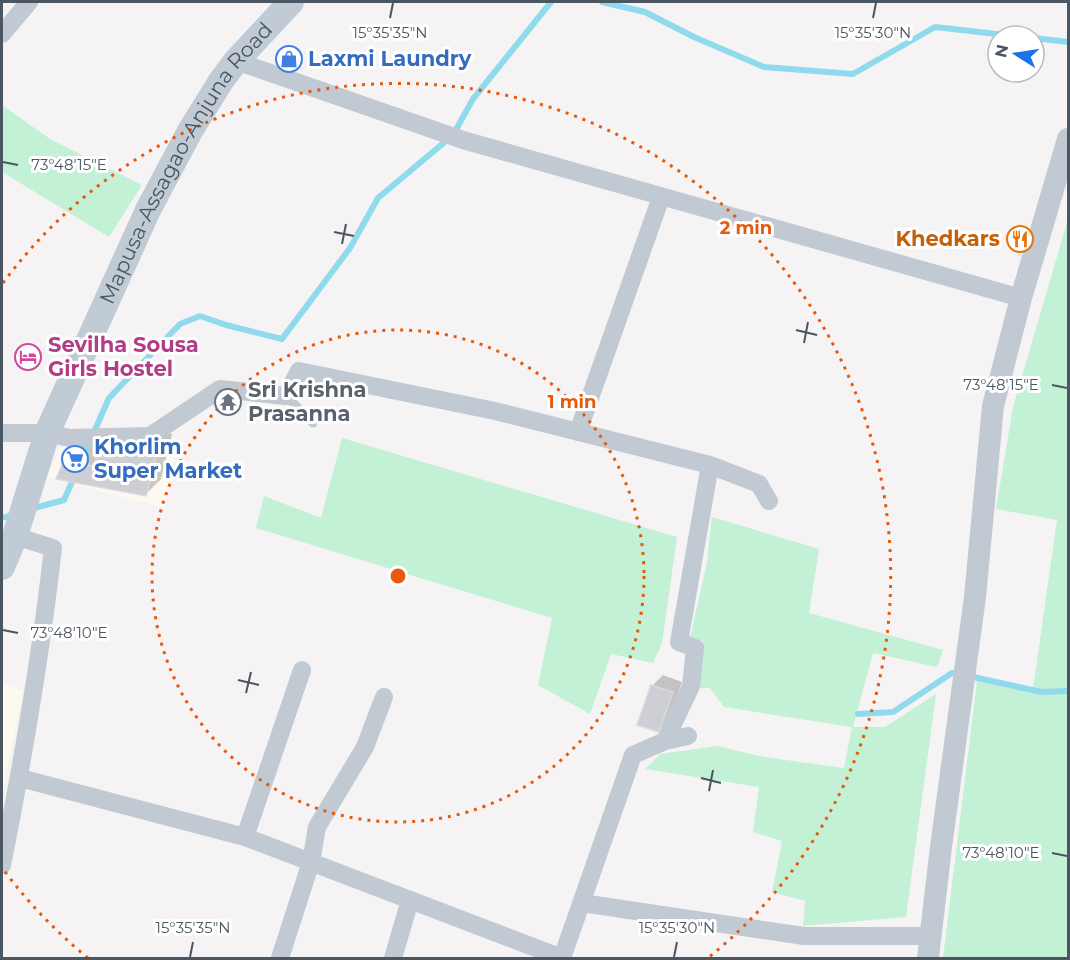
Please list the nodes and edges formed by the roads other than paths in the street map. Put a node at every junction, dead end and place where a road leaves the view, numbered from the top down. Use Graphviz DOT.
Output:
graph roads {
  1 [pos="29,2"];
  2 [pos="291,2"];
  3 [pos="2,33"];
  4 [pos="236,61"];
  5 [pos="1068,139"];
  6 [pos="661,197"];
  7 [pos="1021,298"];
  8 [pos="286,396"];
  9 [pos="313,423"];
  10 [pos="578,432"];
  11 [pos="2,433"];
  12 [pos="47,433"];
  13 [pos="710,465"];
  14 [pos="769,501"];
  15 [pos="15,536"];
  16 [pos="2,567"];
  17 [pos="302,670"];
  18 [pos="384,697"];
  19 [pos="688,736"];
  20 [pos="665,741"];
  21 [pos="20,778"];
  22 [pos="244,837"];
  23 [pos="311,862"];
  24 [pos="2,865"];
  25 [pos="410,900"];
  26 [pos="582,903"];
  27 [pos="931,936"];
  28 [pos="280,958"];
  29 [pos="393,958"];
  30 [pos="562,958"];
  31 [pos="928,958"];
  1 -- 3 [label="street"];
  2 -- 4 [label="main road, Mapusa-Assagao-Anjuna Road"];
  4 -- 6 [label="street"];
  4 -- 12 [label="main road, Mapusa-Assagao-Anjuna Road"];
  5 -- 7 [label="street"];
  6 -- 7 [label="street"];
  6 -- 10 [label="street"];
  7 -- 27 [label="street"];
  8 -- 9 [label="lane"];
  8 -- 10 [label="street"];
  8 -- 12 [label="street"];
  10 -- 13 [label="street"];
  11 -- 12 [label="street"];
  12 -- 15 [label="main road, Mapusa-Assagao-Anjuna Road"];
  13 -- 14 [label="street"];
  13 -- 20 [label="street"];
  15 -- 16 [label="main road, Mapusa-Assagao-Anjuna Road"];
  15 -- 21 [label="street"];
  17 -- 22 [label="street"];
  18 -- 23 [label="street"];
  19 -- 20 [label="street"];
  20 -- 26 [label="street"];
  21 -- 22 [label="street"];
  21 -- 24 [label="street"];
  22 -- 23 [label="street"];
  23 -- 25 [label="street"];
  23 -- 28 [label="street"];
  25 -- 29 [label="street"];
  25 -- 30 [label="street"];
  26 -- 27 [label="street"];
  26 -- 30 [label="street"];
  27 -- 31 [label="street"];
}
